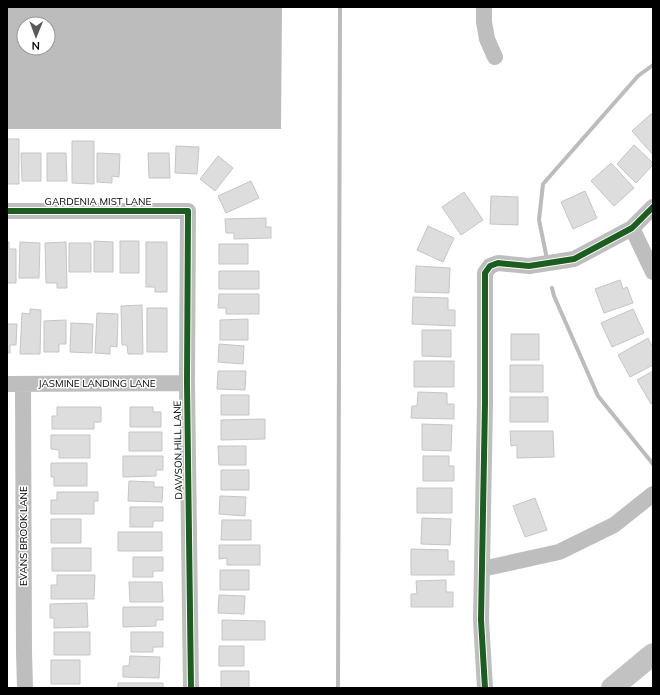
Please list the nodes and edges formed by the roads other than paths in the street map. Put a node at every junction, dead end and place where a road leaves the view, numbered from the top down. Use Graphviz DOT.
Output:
graph roads {
  1 [pos="484,7"];
  2 [pos="496,57"];
  3 [pos="653,207"];
  4 [pos="7,211"];
  5 [pos="188,212"];
  6 [pos="632,228"];
  7 [pos="653,272"];
  8 [pos="187,382"];
  9 [pos="7,384"];
  10 [pos="23,384"];
  11 [pos="653,494"];
  12 [pos="482,569"];
  13 [pos="653,654"];
  14 [pos="25,688"];
  15 [pos="191,688"];
  16 [pos="485,688"];
  17 [pos="612,688"];
  1 -- 2 [label="street"];
  3 -- 6 [label="street"];
  4 -- 5 [label="street, GARDENIA MIST LANE"];
  5 -- 8 [label="street, DAWSON HILL LANE"];
  6 -- 7 [label="street"];
  6 -- 12 [label="street"];
  8 -- 10 [label="street, JASMINE LANDING LANE"];
  8 -- 15 [label="street, DAWSON HILL LANE"];
  9 -- 10 [label="street, JASMINE LANDING LANE"];
  10 -- 14 [label="street, EVANS BROOK LANE"];
  11 -- 12 [label="street"];
  12 -- 16 [label="street"];
  13 -- 17 [label="street"];
}
